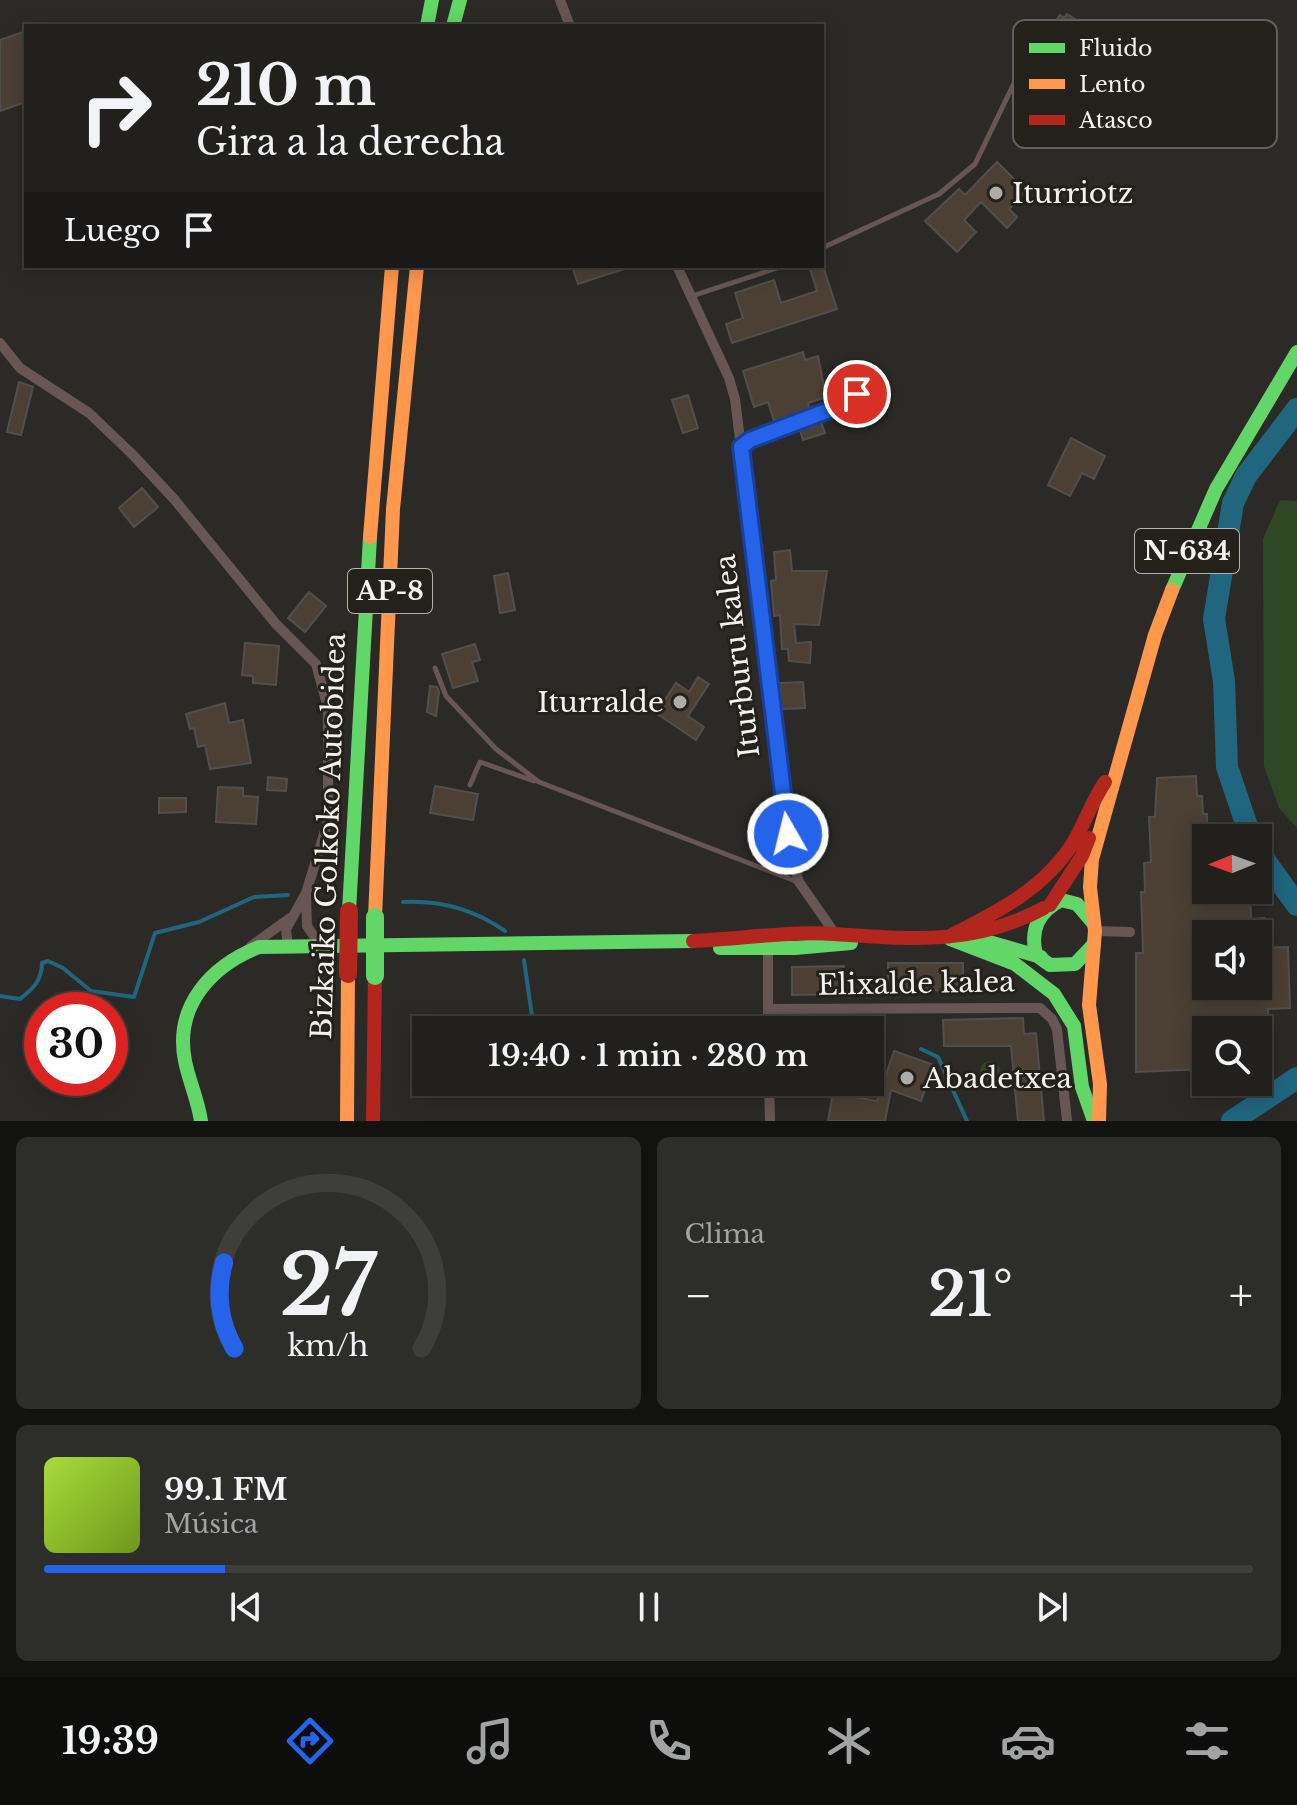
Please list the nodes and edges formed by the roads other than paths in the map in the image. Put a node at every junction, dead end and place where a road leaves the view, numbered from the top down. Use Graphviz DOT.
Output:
graph roads {
  1 [pos="432,0"];
  2 [pos="460,0"];
  3 [pos="560,0"];
  4 [pos="427,24"];
  5 [pos="454,24"];
  6 [pos="569,24"];
  7 [pos="1013,85"];
  8 [pos="824,247"];
  9 [pos="392,268"];
  10 [pos="417,268"];
  11 [pos="678,268"];
  12 [pos="777,268"];
  13 [pos="692,296"];
  14 [pos="0,343"];
  15 [pos="1297,352"];
  16 [pos="857,394"];
  17 [pos="741,447"];
  18 [pos="435,668"];
  19 [pos="1116,767"];
  20 [pos="539,782"];
  21 [pos="470,785"];
  22 [pos="799,882"];
  23 [pos="306,893"];
  24 [pos="1047,907"];
  25 [pos="305,915"];
  26 [pos="292,917"];
  27 [pos="1130,932"];
  28 [pos="1094,933"];
  29 [pos="824,935"];
  30 [pos="950,938"];
  31 [pos="707,940"];
  32 [pos="864,941"];
  33 [pos="668,942"];
  34 [pos="320,945"];
  35 [pos="290,946"];
  36 [pos="768,949"];
  37 [pos="243,952"];
  38 [pos="1044,960"];
  39 [pos="768,1009"];
  40 [pos="768,1016"];
  41 [pos="769,1096"];
  42 [pos="201,1121"];
  43 [pos="347,1121"];
  44 [pos="373,1121"];
  45 [pos="770,1121"];
  46 [pos="1067,1121"];
  47 [pos="1096,1121"];
  1 -- 4 [label="main road"];
  2 -- 5 [label="main road"];
  3 -- 6 [label="street"];
  7 -- 8 [label="lane"];
  9 -- 43 [label="main road, Bizkaiko Golkoko Autobidea / AP-8, bridge"];
  10 -- 44 [label="main road, Bizkaiko Golkoko Autobidea / AP-8, bridge"];
  11 -- 13 [label="street, Iturburu kalea"];
  12 -- 13 [label="lane"];
  13 -- 17 [label="street, Iturburu kalea"];
  14 -- 23 [label="street"];
  15 -- 19 [label="main road, N-634"];
  16 -- 17 [label="lane"];
  17 -- 22 [label="street, Iturburu kalea"];
  18 -- 20 [label="lane"];
  19 -- 24 [label="main road, N-634"];
  19 -- 28 [label="main road, N-634"];
  19 -- 30 [label="main road"];
  20 -- 21 [label="lane"];
  20 -- 22 [label="lane"];
  22 -- 29 [label="street, Iturburu kalea"];
  23 -- 25 [label="street"];
  23 -- 26 [label="street"];
  24 -- 28 [label="main road"];
  24 -- 30 [label="main road"];
  24 -- 38 [label="main road, N-634"];
  25 -- 34 [label="street"];
  25 -- 35 [label="street"];
  26 -- 35 [label="street"];
  26 -- 37 [label="street"];
  27 -- 28 [label="street"];
  28 -- 38 [label="main road"];
  28 -- 47 [label="main road, N-634"];
  29 -- 31 [label="main road"];
  29 -- 32 [label="main road"];
  29 -- 36 [label="main road"];
  30 -- 32 [label="main road"];
  30 -- 38 [label="main road"];
  30 -- 47 [label="main road"];
  31 -- 33 [label="main road"];
  31 -- 36 [label="main road"];
  32 -- 36 [label="main road"];
  33 -- 34 [label="main road"];
  33 -- 36 [label="main road"];
  34 -- 35 [label="main road"];
  35 -- 37 [label="main road"];
  36 -- 39 [label="street"];
  37 -- 42 [label="main road"];
  38 -- 47 [label="main road, N-634"];
  39 -- 40 [label="street"];
  39 -- 46 [label="street, Elixalde kalea"];
  41 -- 45 [label="street"];
}
